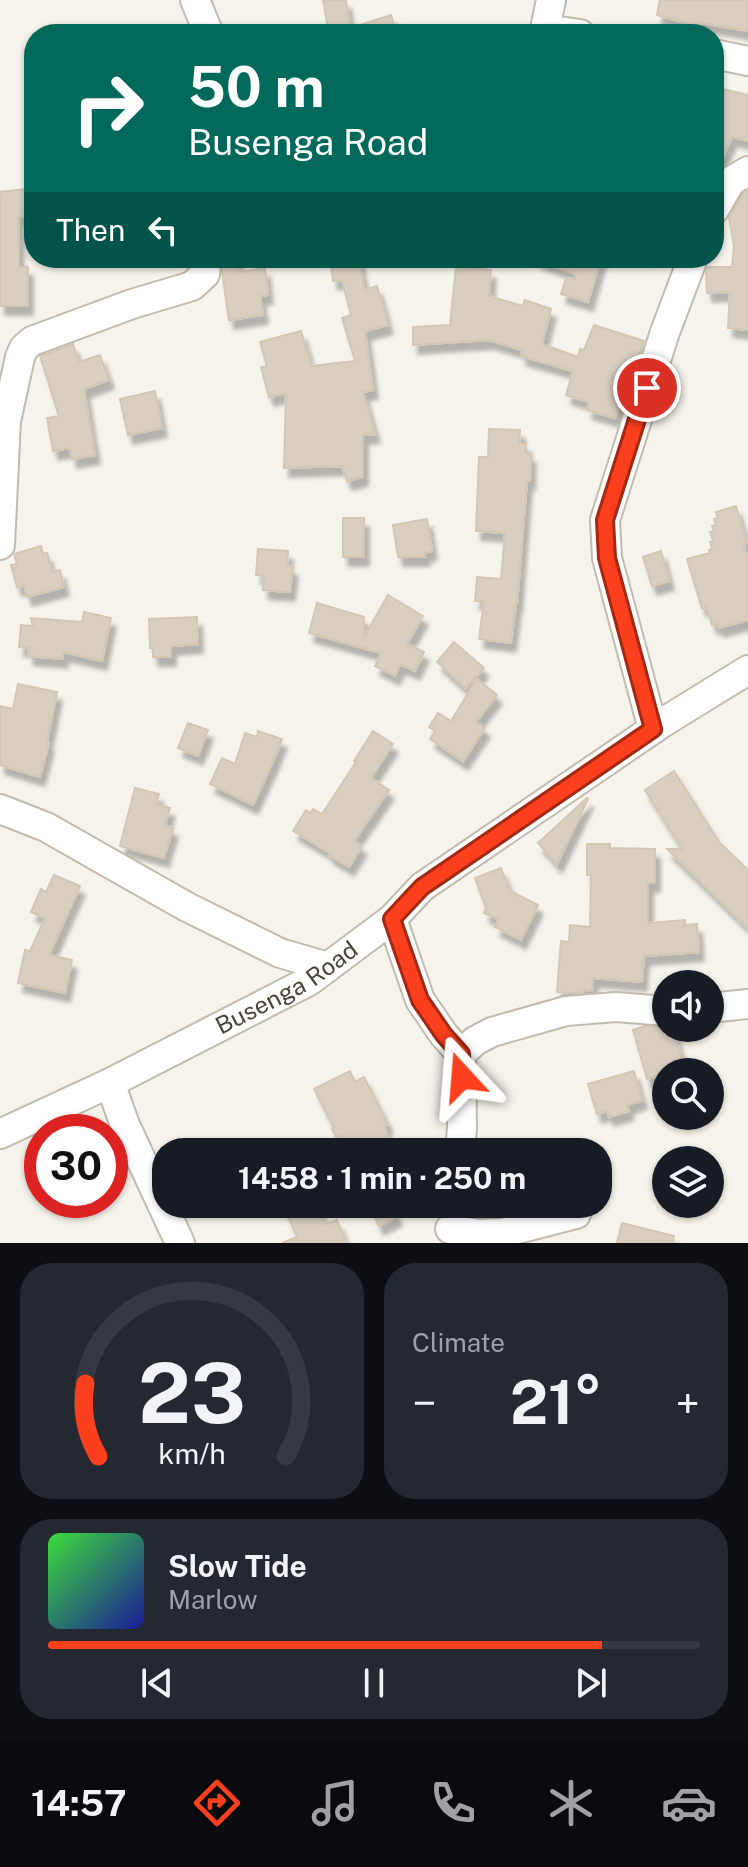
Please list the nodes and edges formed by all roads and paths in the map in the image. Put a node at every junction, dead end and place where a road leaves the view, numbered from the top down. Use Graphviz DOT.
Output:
graph roads {
  1 [pos="195,0"];
  2 [pos="551,0"];
  3 [pos="205,24"];
  4 [pos="546,24"];
  5 [pos="724,56"];
  6 [pos="748,61"];
  7 [pos="748,171"];
  8 [pos="724,193"];
  9 [pos="206,268"];
  10 [pos="689,268"];
  11 [pos="0,545"];
  12 [pos="748,670"];
  13 [pos="653,729"];
  14 [pos="0,809"];
  15 [pos="392,919"];
  16 [pos="328,967"];
  17 [pos="748,1004"];
  18 [pos="724,1007"];
  19 [pos="652,1010"];
  20 [pos="461,1054"];
  21 [pos="110,1083"];
  22 [pos="0,1134"];
  23 [pos="461,1138"];
  24 [pos="560,1218"];
  25 [pos="450,1225"];
  26 [pos="180,1243"];
  1 -- 3 [label="street"];
  2 -- 4 [label="street"];
  5 -- 6 [label="street"];
  7 -- 8 [label="street"];
  9 -- 11 [label="street"];
  10 -- 13 [label="street"];
  12 -- 13 [label="street, Busenga Road"];
  13 -- 15 [label="street, Busenga Road"];
  14 -- 16 [label="street"];
  15 -- 16 [label="street, Busenga Road"];
  15 -- 20 [label="street"];
  16 -- 21 [label="street, Busenga Road"];
  17 -- 18 [label="street"];
  19 -- 20 [label="street"];
  20 -- 23 [label="street"];
  21 -- 22 [label="street, Busenga Road"];
  21 -- 26 [label="street"];
  24 -- 25 [label="street"];
}
